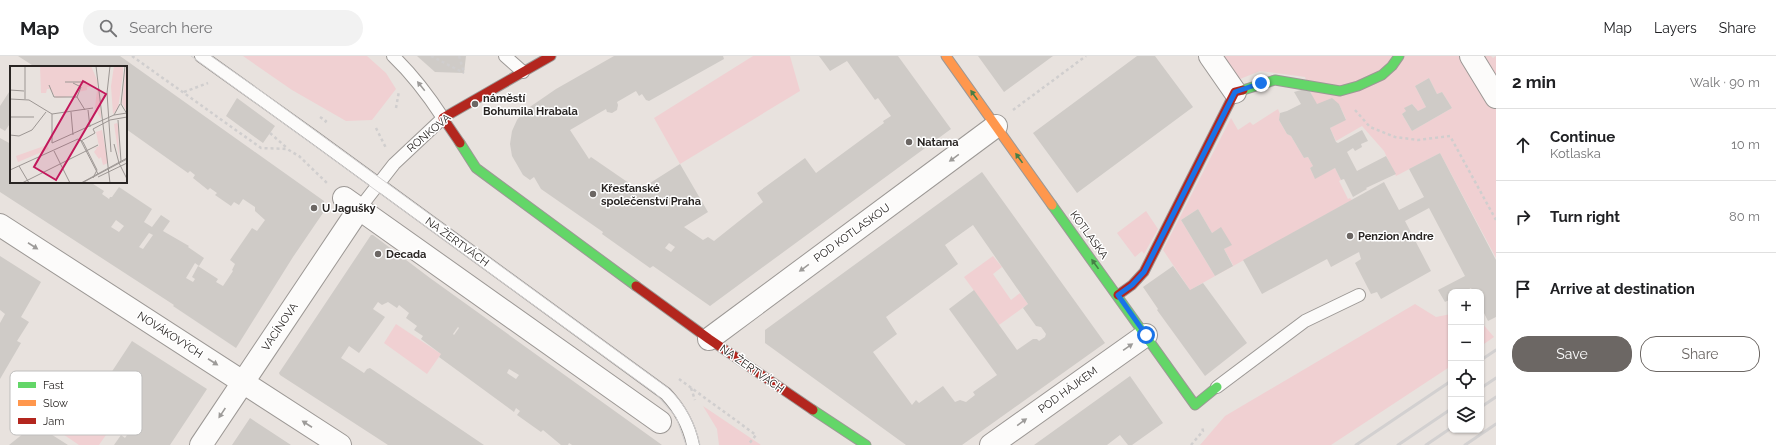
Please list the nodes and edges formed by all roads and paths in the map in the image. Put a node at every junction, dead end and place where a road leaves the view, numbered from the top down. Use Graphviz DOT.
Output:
graph roads {
  1 [pos="132,56"];
  2 [pos="201,56"];
  3 [pos="392,56"];
  4 [pos="431,56"];
  5 [pos="459,56"];
  6 [pos="505,56"];
  7 [pos="551,56"];
  8 [pos="946,56"];
  9 [pos="1086,56"];
  10 [pos="1210,56"];
  11 [pos="1399,56"];
  12 [pos="1471,56"];
  13 [pos="523,72"];
  14 [pos="1340,91"];
  15 [pos="1235,92"];
  16 [pos="1496,97"];
  17 [pos="443,118"];
  18 [pos="1004,119"];
  19 [pos="270,133"];
  20 [pos="287,148"];
  21 [pos="377,184"];
  22 [pos="352,203"];
  23 [pos="1496,220"];
  24 [pos="0,225"];
  25 [pos="1118,295"];
  26 [pos="1359,295"];
  27 [pos="1146,335"];
  28 [pos="709,339"];
  29 [pos="243,382"];
  30 [pos="1217,387"];
  31 [pos="660,422"];
  32 [pos="200,445"];
  33 [pos="340,445"];
  34 [pos="693,445"];
  35 [pos="866,445"];
  36 [pos="991,445"];
  1 -- 20 [label="path"];
  2 -- 21 [label="lane, NA ŽERTVÁCH"];
  17 -- 3 [label="lane, one-way"];
  4 -- 5 [label="path"];
  6 -- 13 [label="lane"];
  7 -- 13 [label="street, RONKOVA"];
  18 -- 8 [label="street, KOTLASKA, one-way"];
  9 -- 18 [label="path"];
  10 -- 15 [label="street"];
  11 -- 14 [label="street"];
  12 -- 16 [label="street"];
  13 -- 17 [label="street, RONKOVA"];
  14 -- 15 [label="street"];
  14 -- 23 [label="path"];
  15 -- 25 [label="street"];
  17 -- 21 [label="lane, RONKOVA"];
  17 -- 28 [label="street, NA ŽERTVÁCH"];
  25 -- 18 [label="street, KOTLASKA, one-way"];
  18 -- 28 [label="street, POD KOTLASKOU, one-way"];
  19 -- 20 [label="path"];
  20 -- 22 [label="path"];
  21 -- 22 [label="lane, RONKOVA"];
  21 -- 34 [label="lane, NA ŽERTVÁCH"];
  22 -- 29 [label="street, VACÍNOVA"];
  22 -- 31 [label="street"];
  24 -- 29 [label="street, NOVÁKOVÝCH, one-way"];
  25 -- 27 [label="street, KOTLASKA"];
  26 -- 30 [label="lane"];
  27 -- 30 [label="street, KOTLASKA"];
  36 -- 27 [label="street, POD HÁJKEM, one-way"];
  28 -- 35 [label="street, NA ŽERTVÁCH"];
  29 -- 32 [label="street, VACÍNOVA, one-way"];
  33 -- 29 [label="street, NOVÁKOVÝCH, one-way"];
}
